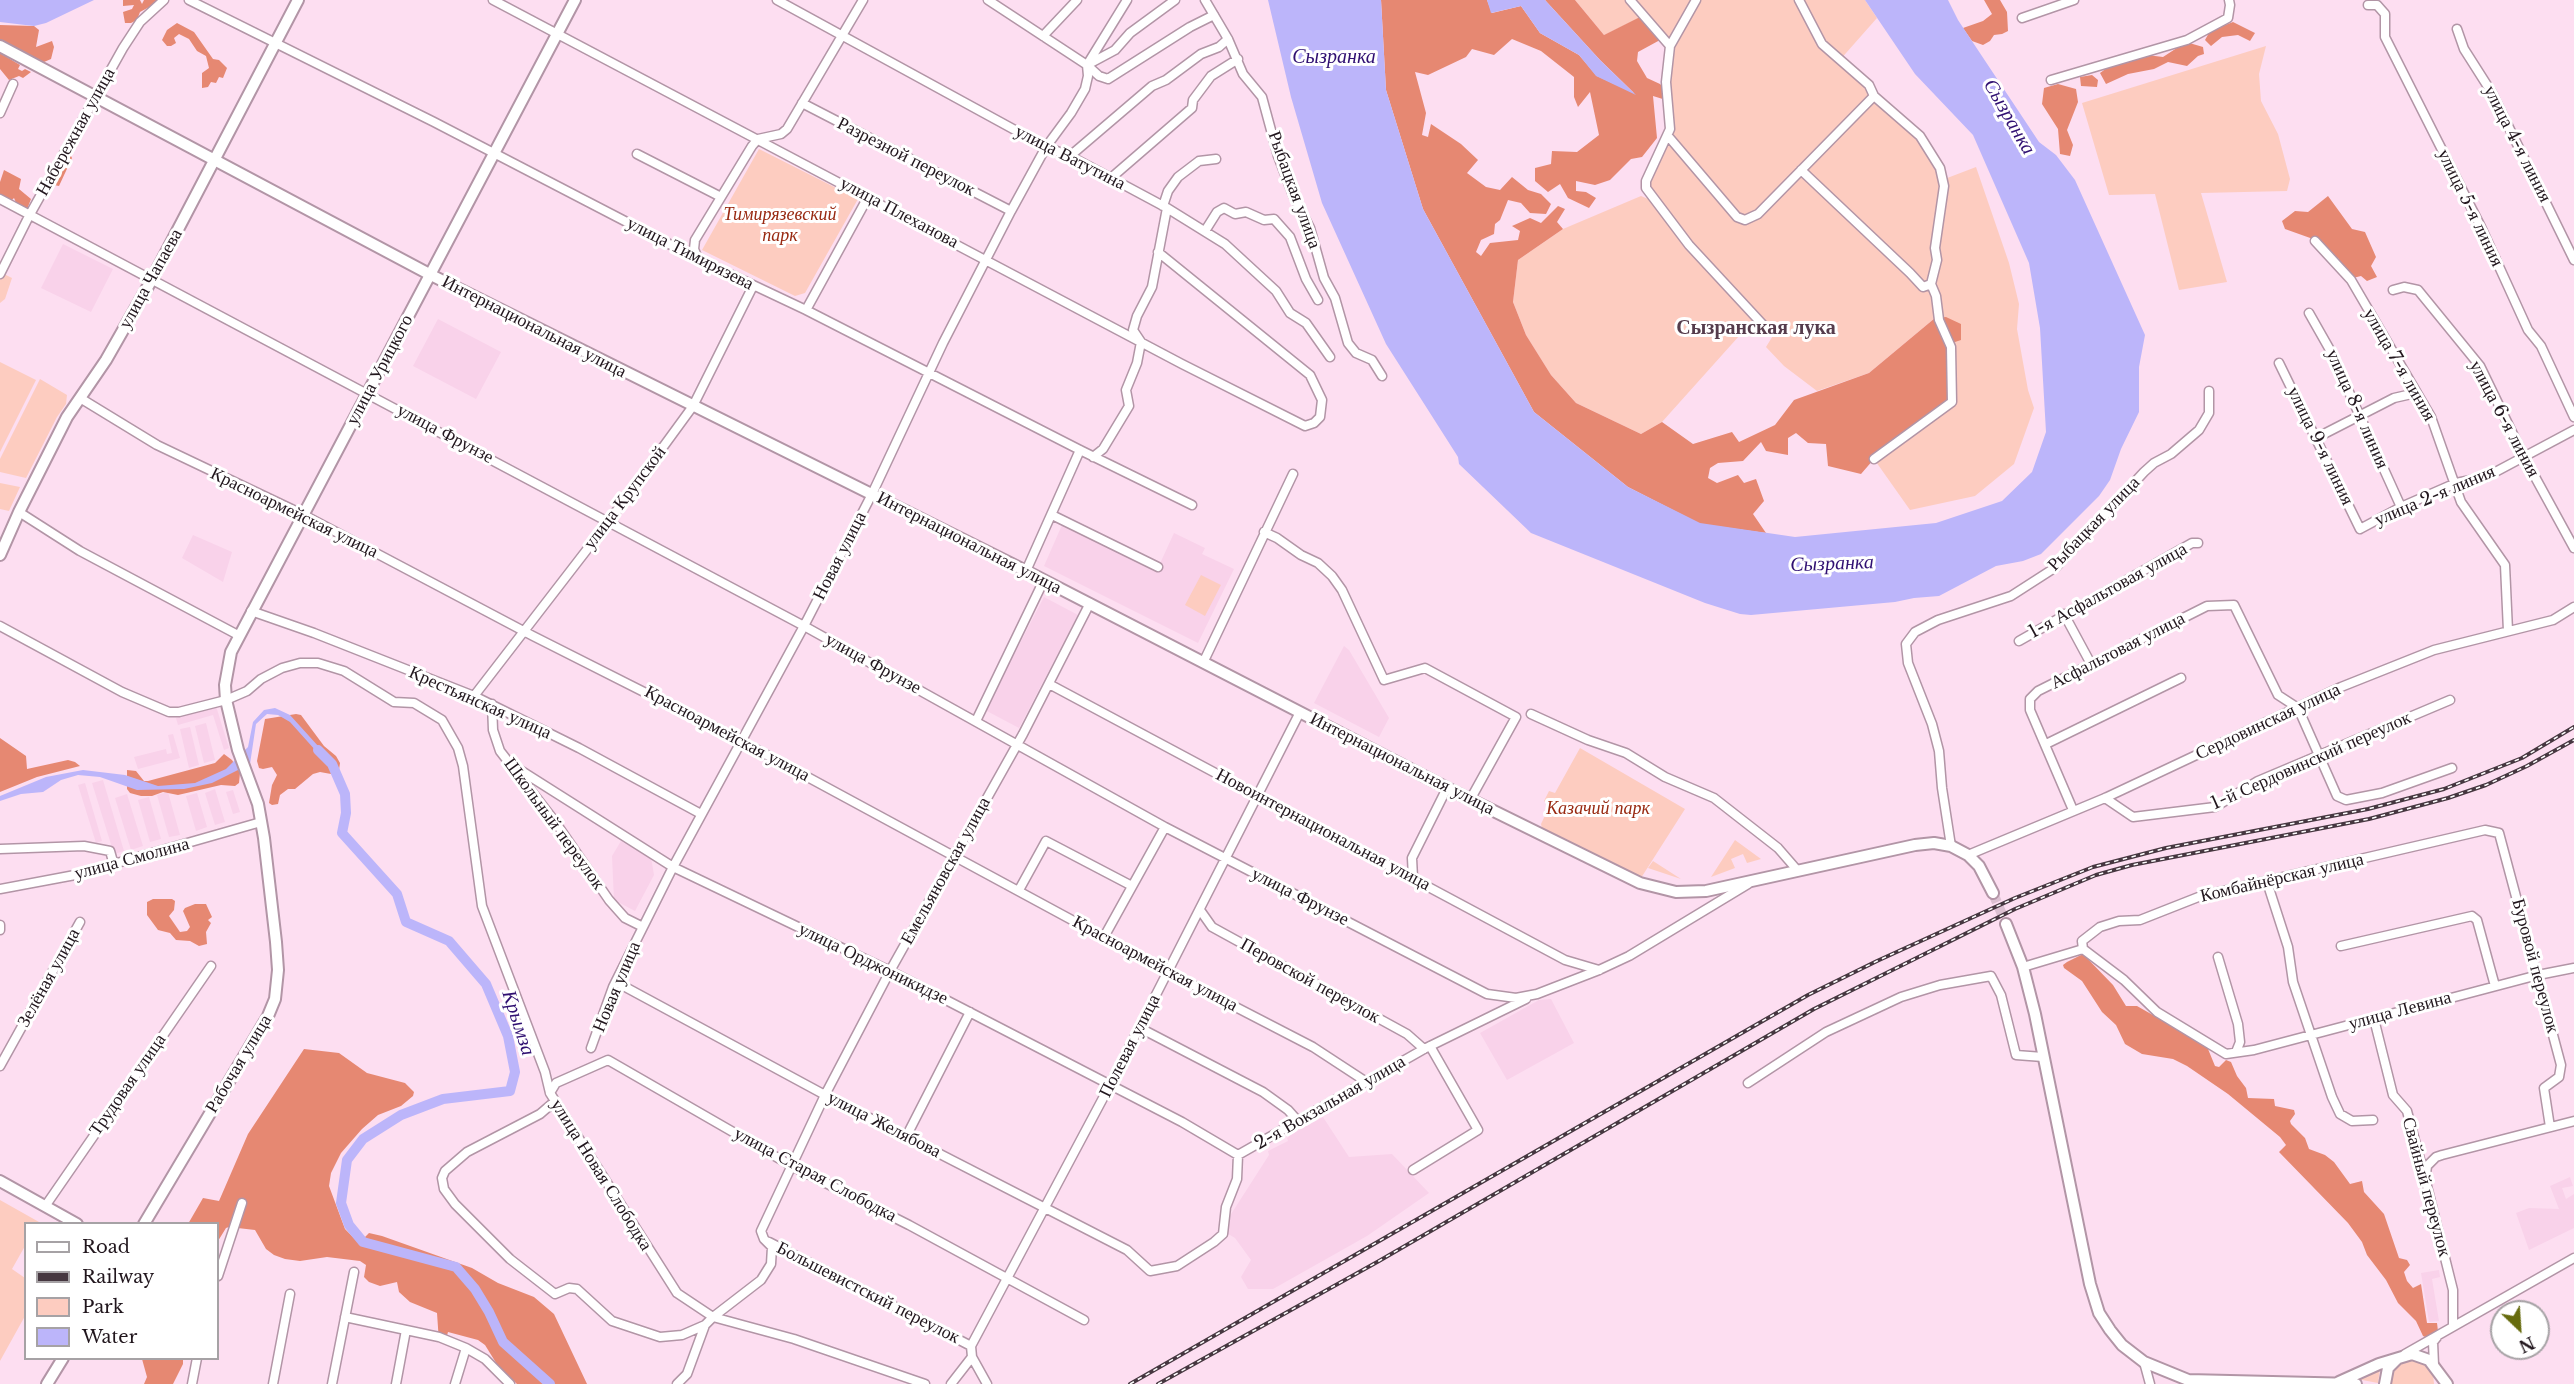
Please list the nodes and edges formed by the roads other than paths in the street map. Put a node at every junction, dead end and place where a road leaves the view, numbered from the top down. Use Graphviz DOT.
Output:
graph roads {
  1 [pos="164,0"];
  2 [pos="189,0"];
  3 [pos="298,0"];
  4 [pos="492,0"];
  5 [pos="575,0"];
  6 [pos="777,0"];
  7 [pos="863,0"];
  8 [pos="988,0"];
  9 [pos="1077,0"];
  10 [pos="1126,0"];
  11 [pos="1175,0"];
  12 [pos="1205,0"];
  13 [pos="1630,0"];
  14 [pos="1696,0"];
  15 [pos="1800,0"];
  16 [pos="2074,0"];
  17 [pos="2229,0"];
  18 [pos="2368,5"];
  19 [pos="1214,15"];
  20 [pos="2022,18"];
  21 [pos="2457,28"];
  22 [pos="558,34"];
  23 [pos="842,36"];
  24 [pos="1043,36"];
  25 [pos="1228,39"];
  26 [pos="275,43"];
  27 [pos="0,46"];
  28 [pos="1670,46"];
  29 [pos="1238,59"];
  30 [pos="1087,65"];
  31 [pos="1108,80"];
  32 [pos="2051,80"];
  33 [pos="13,84"];
  34 [pos="1085,89"];
  35 [pos="95,96"];
  36 [pos="1874,96"];
  37 [pos="802,103"];
  38 [pos="0,113"];
  39 [pos="787,129"];
  40 [pos="1668,136"];
  41 [pos="758,139"];
  42 [pos="1046,147"];
  43 [pos="495,154"];
  44 [pos="637,154"];
  45 [pos="791,156"];
  46 [pos="1070,156"];
  47 [pos="1216,159"];
  48 [pos="214,160"];
  49 [pos="1801,170"];
  50 [pos="1111,178"];
  51 [pos="721,197"];
  52 [pos="868,197"];
  53 [pos="0,199"];
  54 [pos="1165,207"];
  55 [pos="1011,211"];
  56 [pos="28,216"];
  57 [pos="1205,231"];
  58 [pos="2315,241"];
  59 [pos="1158,252"];
  60 [pos="698,259"];
  61 [pos="986,260"];
  62 [pos="2574,260"];
  63 [pos="0,274"];
  64 [pos="431,275"];
  65 [pos="151,281"];
  66 [pos="1931,284"];
  67 [pos="753,286"];
  68 [pos="2393,290"];
  69 [pos="1317,300"];
  70 [pos="806,310"];
  71 [pos="2309,313"];
  72 [pos="1765,327"];
  73 [pos="1140,342"];
  74 [pos="1330,357"];
  75 [pos="2279,363"];
  76 [pos="929,372"];
  77 [pos="1382,376"];
  78 [pos="2209,391"];
  79 [pos="369,393"];
  80 [pos="2416,393"];
  81 [pos="80,398"];
  82 [pos="693,406"];
  83 [pos="2359,416"];
  84 [pos="2574,417"];
  85 [pos="2574,430"];
  86 [pos="2316,438"];
  87 [pos="1080,450"];
  88 [pos="2523,455"];
  89 [pos="1093,457"];
  90 [pos="1874,459"];
  91 [pos="1293,474"];
  92 [pos="2456,483"];
  93 [pos="872,494"];
  94 [pos="1192,505"];
  95 [pos="2401,507"];
  96 [pos="19,512"];
  97 [pos="302,514"];
  98 [pos="1052,515"];
  99 [pos="609,521"];
  100 [pos="2360,529"];
  101 [pos="1264,532"];
  102 [pos="2198,543"];
  103 [pos="2574,548"];
  104 [pos="0,555"];
  105 [pos="1158,567"];
  106 [pos="1026,571"];
  107 [pos="1044,580"];
  108 [pos="1090,603"];
  109 [pos="2574,607"];
  110 [pos="251,611"];
  111 [pos="2064,614"];
  112 [pos="0,626"];
  113 [pos="804,626"];
  114 [pos="523,630"];
  115 [pos="2508,631"];
  116 [pos="238,635"];
  117 [pos="2019,641"];
  118 [pos="1203,663"];
  119 [pos="2091,664"];
  120 [pos="2181,678"];
  121 [pos="1049,684"];
  122 [pos="474,696"];
  123 [pos="2450,699"];
  124 [pos="226,700"];
  125 [pos="492,704"];
  126 [pos="2298,708"];
  127 [pos="1300,712"];
  128 [pos="1532,714"];
  129 [pos="976,721"];
  130 [pos="741,741"];
  131 [pos="1016,744"];
  132 [pos="2046,744"];
  133 [pos="2319,755"];
  134 [pos="512,765"];
  135 [pos="2452,768"];
  136 [pos="251,783"];
  137 [pos="1447,788"];
  138 [pos="1258,796"];
  139 [pos="2105,798"];
  140 [pos="1470,800"];
  141 [pos="2073,810"];
  142 [pos="701,814"];
  143 [pos="261,822"];
  144 [pos="1165,827"];
  145 [pos="2499,833"];
  146 [pos="1951,846"];
  147 [pos="0,849"];
  148 [pos="954,855"];
  149 [pos="1968,855"];
  150 [pos="1226,858"];
  151 [pos="114,865"];
  152 [pos="672,867"];
  153 [pos="1798,871"];
  154 [pos="1413,878"];
  155 [pos="1751,882"];
  156 [pos="2267,882"];
  157 [pos="1132,886"];
  158 [pos="0,889"];
  159 [pos="1019,890"];
  160 [pos="1706,891"];
  161 [pos="1993,894"];
  162 [pos="1712,906"];
  163 [pos="1200,910"];
  164 [pos="80,922"];
  165 [pos="2006,924"];
  166 [pos="643,927"];
  167 [pos="1104,937"];
  168 [pos="2341,946"];
  169 [pos="2082,949"];
  170 [pos="2218,957"];
  171 [pos="211,966"];
  172 [pos="2023,967"];
  173 [pos="2574,968"];
  174 [pos="1599,970"];
  175 [pos="890,971"];
  176 [pos="1168,972"];
  177 [pos="2538,975"];
  178 [pos="616,982"];
  179 [pos="2495,986"];
  180 [pos="1537,994"];
  181 [pos="970,1012"];
  182 [pos="2374,1019"];
  183 [pos="1140,1028"];
  184 [pos="2312,1034"];
  185 [pos="1427,1047"];
  186 [pos="591,1048"];
  187 [pos="2236,1052"];
  188 [pos="2043,1057"];
  189 [pos="0,1066"];
  190 [pos="1368,1083"];
  191 [pos="1748,1083"];
  192 [pos="1110,1085"];
  193 [pos="550,1093"];
  194 [pos="825,1095"];
  195 [pos="554,1102"];
  196 [pos="1298,1120"];
  197 [pos="2373,1120"];
  198 [pos="2574,1121"];
  199 [pos="2550,1127"];
  200 [pos="906,1137"];
  201 [pos="1238,1155"];
  202 [pos="792,1166"];
  203 [pos="1413,1170"];
  204 [pos="2425,1178"];
  205 [pos="0,1181"];
  206 [pos="242,1203"];
  207 [pos="46,1205"];
  208 [pos="1045,1207"];
  209 [pos="74,1222"];
  210 [pos="145,1222"];
  211 [pos="764,1239"];
  212 [pos="2574,1258"];
  213 [pos="1150,1271"];
  214 [pos="354,1272"];
  215 [pos="219,1273"];
  216 [pos="1007,1278"];
  217 [pos="290,1294"];
  218 [pos="345,1317"];
  219 [pos="713,1317"];
  220 [pos="1084,1320"];
  221 [pos="705,1324"];
  222 [pos="2453,1325"];
  223 [pos="406,1330"];
  224 [pos="2439,1334"];
  225 [pos="971,1346"];
  226 [pos="466,1348"];
  227 [pos="2402,1356"];
  228 [pos="972,1357"];
  229 [pos="62,1360"];
  230 [pos="197,1360"];
  231 [pos="2144,1362"];
  232 [pos="687,1374"];
  233 [pos="2437,1375"];
  234 [pos="2339,1382"];
  235 [pos="2201,1383"];
  236 [pos="47,1384"];
  237 [pos="192,1384"];
  238 [pos="273,1384"];
  239 [pos="332,1384"];
  240 [pos="396,1384"];
  241 [pos="455,1384"];
  242 [pos="510,1384"];
  243 [pos="677,1384"];
  244 [pos="690,1384"];
  245 [pos="925,1384"];
  246 [pos="951,1384"];
  247 [pos="987,1384"];
  248 [pos="2150,1384"];
  249 [pos="2356,1384"];
  250 [pos="2385,1384"];
  251 [pos="2447,1384"];
  1 -- 35 [label="street, Набережная улица"];
  2 -- 26 [label="street, улица Тимирязева"];
  3 -- 26 [label="main road, улица Чапаева"];
  4 -- 22 [label="street, улица Плеханова"];
  5 -- 22 [label="main road, улица Урицкого"];
  6 -- 23 [label="street, улица Ватутина"];
  7 -- 23 [label="street"];
  8 -- 24 [label="street"];
  9 -- 24 [label="street"];
  10 -- 30 [label="street"];
  11 -- 30 [label="street"];
  12 -- 19 [label="street, Рыбацкая улица"];
  13 -- 28 [label="street"];
  14 -- 28 [label="street"];
  15 -- 36 [label="street"];
  16 -- 20 [label="street"];
  17 -- 32 [label="street"];
  18 -- 84 [label="street, улица 5-я линия"];
  19 -- 25 [label="street, Рыбацкая улица"];
  19 -- 31 [label="street"];
  21 -- 62 [label="street, улица 4-я линия"];
  22 -- 41 [label="street, улица Плеханова"];
  22 -- 43 [label="main road, улица Урицкого"];
  23 -- 37 [label="street"];
  23 -- 42 [label="street, улица Ватутина"];
  24 -- 30 [label="street"];
  25 -- 29 [label="street, Рыбацкая улица"];
  25 -- 46 [label="street"];
  26 -- 43 [label="street, улица Тимирязева"];
  26 -- 48 [label="main road, улица Чапаева"];
  27 -- 35 [label="main road, Интернациональная улица"];
  28 -- 40 [label="street"];
  29 -- 50 [label="street"];
  29 -- 77 [label="street, Рыбацкая улица"];
  30 -- 31 [label="street"];
  30 -- 34 [label="street, Новая улица"];
  31 -- 34 [label="street"];
  33 -- 38 [label="street"];
  34 -- 42 [label="street, Новая улица"];
  35 -- 48 [label="main road, Интернациональная улица"];
  35 -- 56 [label="street, Набережная улица"];
  36 -- 49 [label="street"];
  36 -- 66 [label="street"];
  37 -- 39 [label="street"];
  37 -- 55 [label="street, Разрезной переулок"];
  39 -- 41 [label="street"];
  39 -- 45 [label="street"];
  40 -- 49 [label="street"];
  40 -- 72 [label="street"];
  41 -- 45 [label="street, улица Плеханова"];
  41 -- 51 [label="street"];
  42 -- 46 [label="street, улица Ватутина"];
  42 -- 55 [label="street, Новая улица"];
  43 -- 60 [label="street, улица Тимирязева"];
  43 -- 64 [label="main road, улица Урицкого"];
  44 -- 51 [label="street"];
  45 -- 52 [label="street, улица Плеханова"];
  46 -- 50 [label="street, улица Ватутина"];
  47 -- 54 [label="street"];
  48 -- 64 [label="main road, Интернациональная улица"];
  48 -- 65 [label="main road, улица Чапаева"];
  49 -- 66 [label="street"];
  50 -- 54 [label="street, улица Ватутина"];
  51 -- 60 [label="street"];
  52 -- 61 [label="street, улица Плеханова"];
  52 -- 70 [label="street"];
  53 -- 56 [label="street, улица Фрунзе"];
  54 -- 57 [label="street, улица Ватутина"];
  54 -- 59 [label="street"];
  55 -- 61 [label="street, Новая улица"];
  56 -- 63 [label="street, Набережная улица"];
  56 -- 65 [label="street, улица Фрунзе"];
  57 -- 69 [label="street"];
  57 -- 74 [label="street, улица Ватутина"];
  58 -- 80 [label="street, улица 7-я линия"];
  59 -- 73 [label="street"];
  59 -- 73 [label="street, улица Плеханова"];
  60 -- 67 [label="street, улица Тимирязева"];
  61 -- 73 [label="street, улица Плеханова"];
  61 -- 76 [label="street, Новая улица"];
  64 -- 79 [label="main road, улица Урицкого"];
  64 -- 82 [label="main road, Интернациональная улица"];
  65 -- 79 [label="street, улица Фрунзе"];
  65 -- 81 [label="main road, улица Чапаева"];
  66 -- 90 [label="street"];
  67 -- 70 [label="street, улица Тимирязева"];
  67 -- 82 [label="street, улица Крупской"];
  68 -- 88 [label="street, улица 6-я линия"];
  70 -- 76 [label="street, улица Тимирязева"];
  71 -- 83 [label="street, улица 8-я линия"];
  73 -- 89 [label="street"];
  75 -- 86 [label="street, улица 9-я линия"];
  76 -- 87 [label="street, улица Тимирязева"];
  76 -- 93 [label="street, Новая улица"];
  78 -- 146 [label="street, Рыбацкая улица"];
  79 -- 97 [label="main road, улица Урицкого"];
  79 -- 99 [label="street, улица Фрунзе"];
  80 -- 83 [label="street"];
  80 -- 92 [label="street, улица 7-я линия"];
  81 -- 96 [label="main road, улица Чапаева"];
  81 -- 97 [label="street, Красноармейская улица"];
  82 -- 93 [label="main road, Интернациональная улица"];
  82 -- 99 [label="street, улица Крупской"];
  83 -- 86 [label="street"];
  83 -- 95 [label="street, улица 8-я линия"];
  85 -- 88 [label="street, улица 2-я линия"];
  86 -- 100 [label="street, улица 9-я линия"];
  87 -- 89 [label="street, улица Тимирязева"];
  87 -- 98 [label="street"];
  88 -- 92 [label="street, улица 2-я линия"];
  88 -- 103 [label="street, улица 6-я линия"];
  89 -- 94 [label="street, улица Тимирязева"];
  91 -- 101 [label="street"];
  92 -- 95 [label="street, улица 2-я линия"];
  92 -- 115 [label="street, улица 7-я линия"];
  93 -- 106 [label="main road, Интернациональная улица"];
  93 -- 113 [label="street, Новая улица"];
  95 -- 100 [label="street, улица 2-я линия"];
  96 -- 104 [label="main road, улица Чапаева"];
  96 -- 116 [label="street"];
  97 -- 110 [label="main road, улица Урицкого"];
  97 -- 114 [label="street, Красноармейская улица"];
  98 -- 105 [label="street"];
  98 -- 106 [label="street"];
  99 -- 113 [label="street, улица Фрунзе"];
  99 -- 114 [label="street, улица Крупской"];
  101 -- 118 [label="street"];
  101 -- 140 [label="street"];
  102 -- 111 [label="street, 1-я Асфальтовая улица"];
  106 -- 107 [label="main road, Интернациональная улица"];
  107 -- 108 [label="main road, Интернациональная улица"];
  107 -- 129 [label="street"];
  108 -- 118 [label="main road, Интернациональная улица"];
  108 -- 121 [label="street, Емельяновская улица"];
  109 -- 115 [label="street, Сердовинская улица"];
  110 -- 116 [label="main road, улица Урицкого"];
  110 -- 122 [label="street, Крестьянская улица"];
  111 -- 117 [label="street, 1-я Асфальтовая улица"];
  111 -- 119 [label="street"];
  112 -- 124 [label="street, улица Новая Слободка"];
  113 -- 129 [label="street, улица Фрунзе"];
  113 -- 130 [label="street, Новая улица"];
  114 -- 122 [label="street, улица Крупской"];
  114 -- 130 [label="street, Красноармейская улица"];
  115 -- 126 [label="street, Сердовинская улица"];
  116 -- 124 [label="main road, улица Урицкого"];
  118 -- 127 [label="main road, Интернациональная улица"];
  119 -- 126 [label="street, Асфальтовая улица"];
  119 -- 132 [label="street, Асфальтовая улица"];
  120 -- 132 [label="street"];
  121 -- 131 [label="street, Емельяновская улица"];
  121 -- 138 [label="street, Новоинтернациональная улица"];
  122 -- 125 [label="street, Крестьянская улица"];
  123 -- 133 [label="street, 1-й Сердовинский переулок"];
  124 -- 136 [label="main road, улица Урицкого"];
  124 -- 193 [label="street, улица Новая Слободка"];
  125 -- 134 [label="street, Школьный переулок"];
  125 -- 142 [label="street, Крестьянская улица"];
  126 -- 133 [label="street"];
  126 -- 139 [label="street, Сердовинская улица"];
  127 -- 137 [label="main road, Интернациональная улица"];
  127 -- 138 [label="street, Полевая улица"];
  128 -- 153 [label="street"];
  129 -- 131 [label="street, улица Фрунзе"];
  130 -- 142 [label="street, Новая улица"];
  130 -- 148 [label="street, Красноармейская улица"];
  131 -- 144 [label="street, улица Фрунзе"];
  131 -- 148 [label="street, Емельяновская улица"];
  132 -- 141 [label="street"];
  133 -- 135 [label="street"];
  133 -- 139 [label="street, 1-й Сердовинский переулок"];
  134 -- 152 [label="street, улица Орджоникидзе"];
  134 -- 166 [label="street, Школьный переулок"];
  136 -- 143 [label="main road, Рабочая улица"];
  137 -- 140 [label="main road, Интернациональная улица"];
  137 -- 154 [label="street"];
  138 -- 150 [label="street, Полевая улица"];
  138 -- 154 [label="street, Новоинтернациональная улица"];
  139 -- 141 [label="street, Сердовинская улица"];
  140 -- 160 [label="main road, Интернациональная улица"];
  141 -- 149 [label="street, Сердовинская улица"];
  142 -- 152 [label="street, Новая улица"];
  143 -- 151 [label="street, улица Смолина"];
  143 -- 210 [label="main road, Рабочая улица"];
  144 -- 150 [label="street, улица Фрунзе"];
  144 -- 157 [label="street"];
  145 -- 156 [label="street, Комбайнёрская улица"];
  145 -- 177 [label="street, Буровой переулок"];
  146 -- 149 [label="main road, Интернациональная улица"];
  146 -- 153 [label="main road, Интернациональная улица"];
  147 -- 151 [label="street"];
  148 -- 159 [label="street, Красноармейская улица"];
  148 -- 175 [label="street, Емельяновская улица"];
  149 -- 161 [label="main road"];
  150 -- 163 [label="street, Полевая улица"];
  150 -- 180 [label="street, улица Фрунзе"];
  151 -- 158 [label="street, улица Смолина"];
  152 -- 166 [label="street, Новая улица"];
  152 -- 175 [label="street, улица Орджоникидзе"];
  153 -- 155 [label="main road, Интернациональная улица"];
  154 -- 174 [label="street, Новоинтернациональная улица"];
  155 -- 160 [label="main road, Интернациональная улица"];
  155 -- 162 [label="street, улица Фрунзе"];
  156 -- 169 [label="street, Комбайнёрская улица"];
  156 -- 184 [label="street"];
  157 -- 159 [label="street"];
  157 -- 167 [label="street"];
  159 -- 167 [label="street, Красноармейская улица"];
  160 -- 162 [label="street"];
  162 -- 174 [label="street, улица Фрунзе"];
  163 -- 176 [label="street, Полевая улица"];
  163 -- 185 [label="street, Перовской переулок"];
  164 -- 189 [label="street, Зелёная улица"];
  165 -- 172 [label="main road"];
  166 -- 178 [label="street, Новая улица"];
  167 -- 176 [label="street, Красноармейская улица"];
  168 -- 179 [label="street"];
  169 -- 172 [label="street"];
  169 -- 187 [label="street, улица Левина"];
  170 -- 187 [label="street"];
  171 -- 207 [label="street, Трудовая улица"];
  172 -- 188 [label="main road"];
  173 -- 177 [label="street, улица Левина"];
  174 -- 180 [label="street, улица Фрунзе"];
  175 -- 181 [label="street, улица Орджоникидзе"];
  175 -- 194 [label="street, Емельяновская улица"];
  176 -- 183 [label="street, Полевая улица"];
  176 -- 190 [label="street, Красноармейская улица"];
  177 -- 179 [label="street, улица Левина"];
  177 -- 199 [label="street, Буровой переулок"];
  178 -- 186 [label="street, Новая улица"];
  178 -- 194 [label="street, улица Желябова"];
  179 -- 182 [label="street, улица Левина"];
  180 -- 185 [label="street, 2-я Вокзальная улица"];
  181 -- 192 [label="street, улица Орджоникидзе"];
  181 -- 200 [label="street"];
  182 -- 184 [label="street, улица Левина"];
  182 -- 204 [label="street, Свайный переулок"];
  183 -- 192 [label="street, Полевая улица"];
  183 -- 196 [label="street"];
  184 -- 187 [label="street, улица Левина"];
  184 -- 197 [label="street"];
  185 -- 190 [label="street, 2-я Вокзальная улица"];
  185 -- 203 [label="street"];
  188 -- 191 [label="street"];
  188 -- 231 [label="main road"];
  190 -- 196 [label="street, 2-я Вокзальная улица"];
  192 -- 201 [label="street, улица Орджоникидзе"];
  192 -- 208 [label="street, Полевая улица"];
  193 -- 195 [label="street, улица Новая Слободка"];
  193 -- 202 [label="street, улица Старая Слободка"];
  194 -- 200 [label="street, улица Желябова"];
  194 -- 202 [label="street, Емельяновская улица"];
  195 -- 219 [label="street, улица Новая Слободка"];
  195 -- 221 [label="street"];
  196 -- 201 [label="street, 2-я Вокзальная улица"];
  198 -- 199 [label="street"];
  199 -- 204 [label="street"];
  200 -- 208 [label="street, улица Желябова"];
  201 -- 213 [label="street, 2-я Вокзальная улица"];
  202 -- 211 [label="street, Емельяновская улица"];
  202 -- 216 [label="street, улица Старая Слободка"];
  204 -- 222 [label="street, Свайный переулок"];
  205 -- 207 [label="main road"];
  206 -- 215 [label="street"];
  207 -- 209 [label="main road"];
  208 -- 213 [label="street, улица Желябова"];
  208 -- 216 [label="street, Полевая улица"];
  211 -- 219 [label="street, Емельяновская улица"];
  211 -- 225 [label="street, Большевистский переулок"];
  212 -- 222 [label="street"];
  214 -- 218 [label="street"];
  216 -- 220 [label="street, улица Старая Слободка"];
  216 -- 225 [label="street, Полевая улица"];
  217 -- 238 [label="street"];
  218 -- 223 [label="street"];
  218 -- 239 [label="street"];
  219 -- 221 [label="street"];
  219 -- 245 [label="street, улица Новая Слободка"];
  221 -- 232 [label="street"];
  222 -- 224 [label="street"];
  223 -- 226 [label="street"];
  223 -- 240 [label="street"];
  224 -- 227 [label="street"];
  224 -- 233 [label="street"];
  225 -- 228 [label="street"];
  226 -- 241 [label="street"];
  226 -- 242 [label="street"];
  227 -- 233 [label="main road"];
  227 -- 234 [label="main road"];
  227 -- 250 [label="main road"];
  228 -- 246 [label="street"];
  228 -- 247 [label="street"];
  229 -- 236 [label="main road"];
  230 -- 237 [label="street"];
  231 -- 235 [label="main road"];
  231 -- 248 [label="street"];
  232 -- 243 [label="street"];
  232 -- 244 [label="street"];
  233 -- 251 [label="main road"];
  234 -- 235 [label="main road"];
  234 -- 249 [label="main road"];
}
